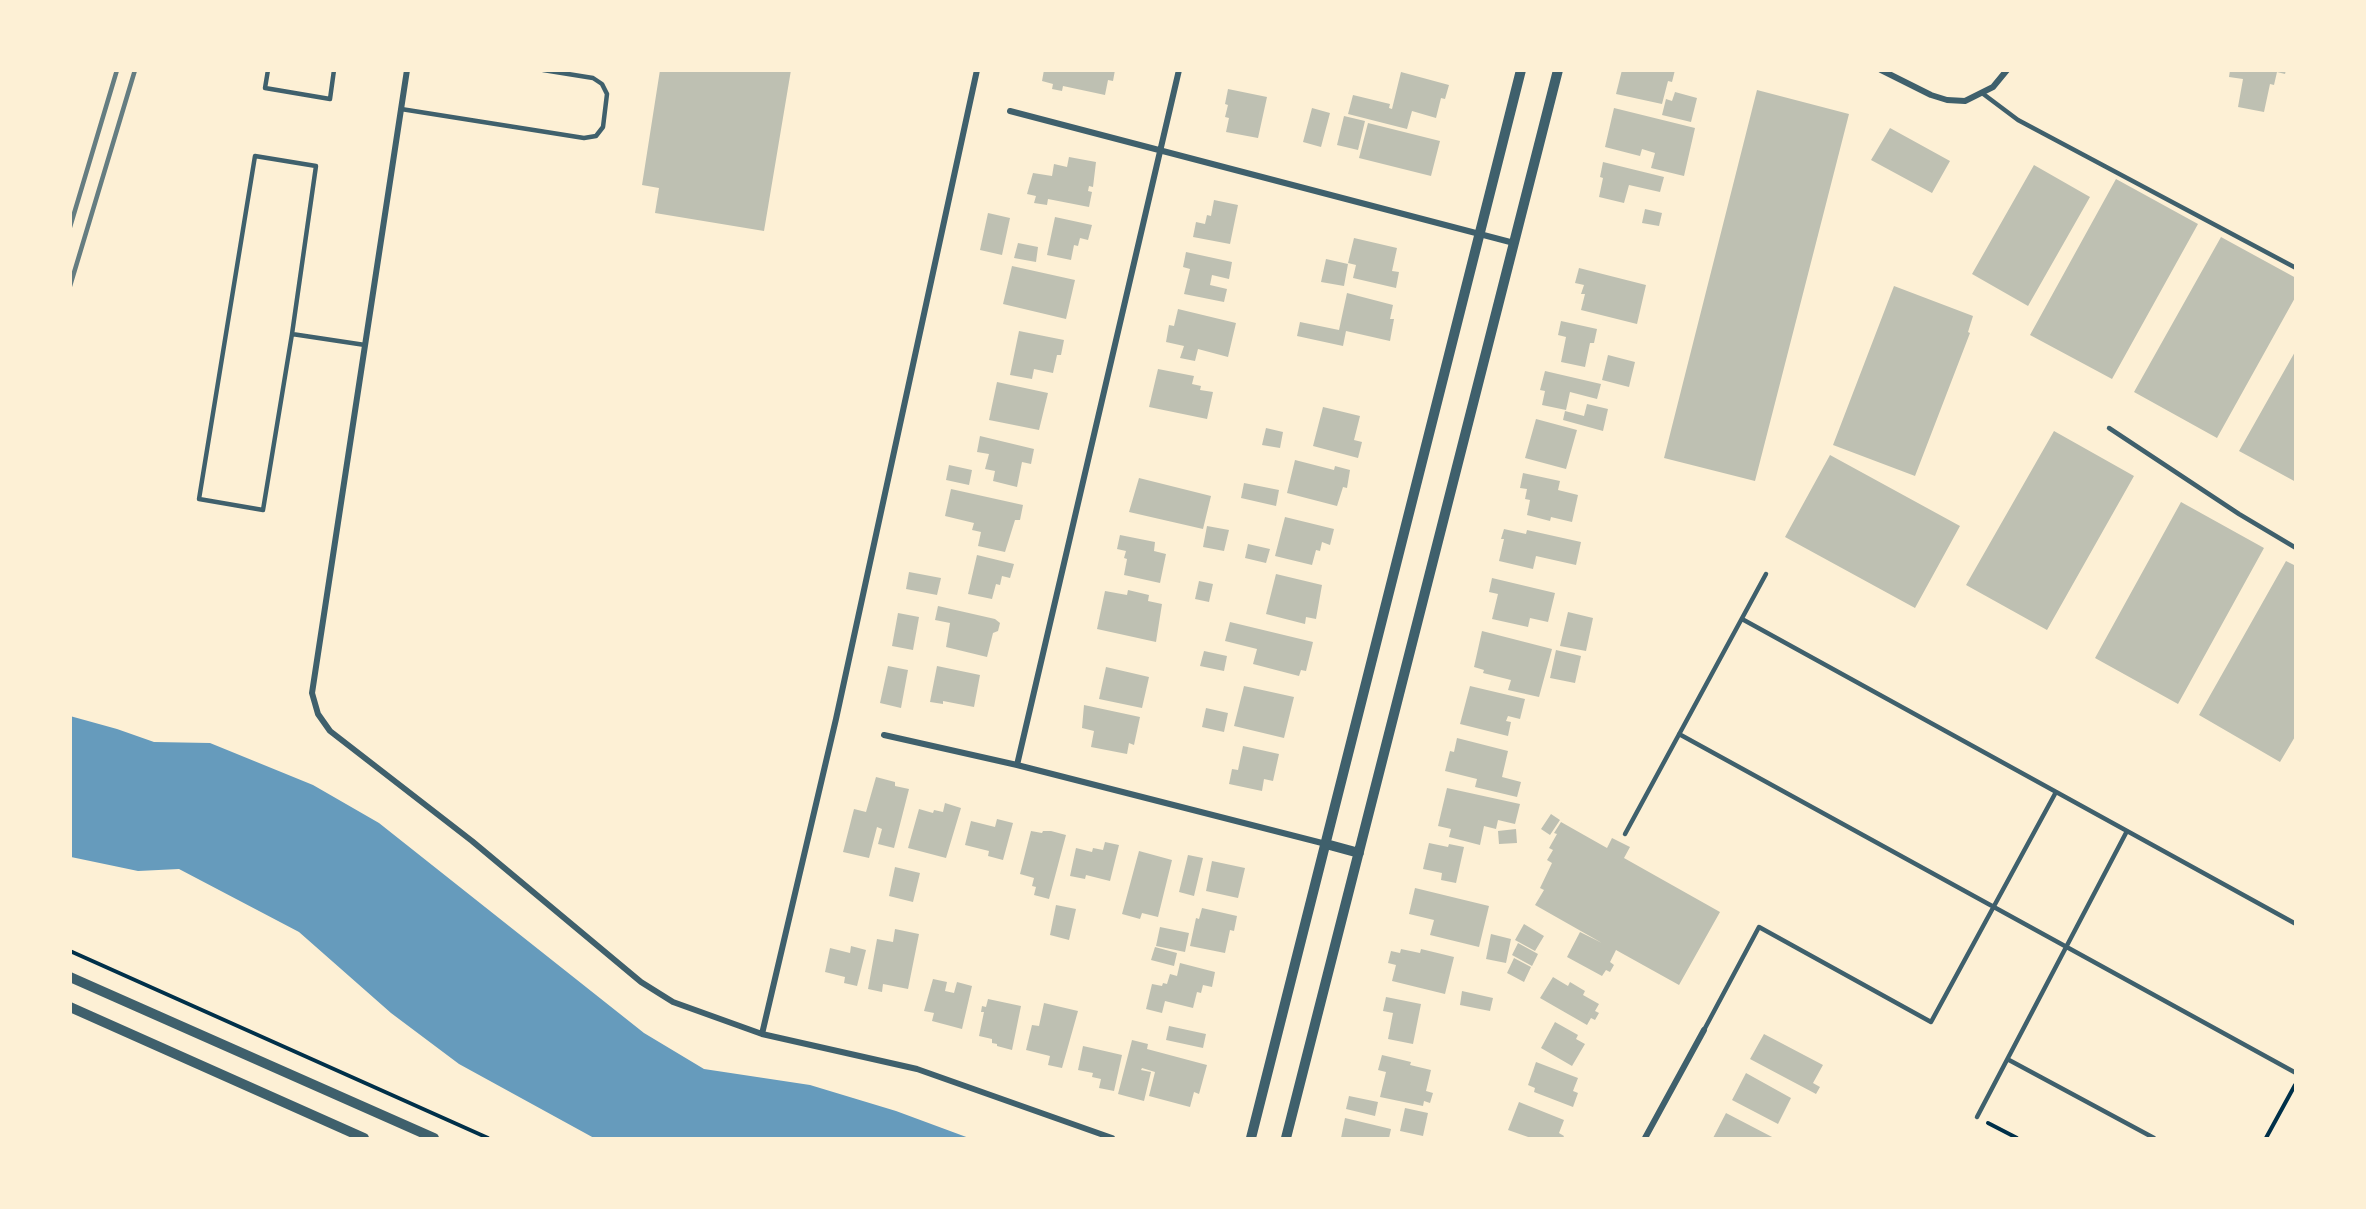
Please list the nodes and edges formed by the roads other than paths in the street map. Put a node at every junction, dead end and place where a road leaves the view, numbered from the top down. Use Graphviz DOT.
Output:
graph roads {
  1 [pos="268,70"];
  2 [pos="334,70"];
  3 [pos="407,70"];
  4 [pos="543,70"];
  5 [pos="977,70"];
  6 [pos="1179,70"];
  7 [pos="1521,70"];
  8 [pos="1558,70"];
  9 [pos="1881,70"];
  10 [pos="2007,70"];
  11 [pos="1982,93"];
  12 [pos="401,109"];
  13 [pos="1010,111"];
  14 [pos="1161,150"];
  15 [pos="1480,234"];
  16 [pos="1514,243"];
  17 [pos="2295,268"];
  18 [pos="292,334"];
  19 [pos="365,345"];
  20 [pos="2109,428"];
  21 [pos="2295,548"];
  22 [pos="1766,574"];
  23 [pos="1742,619"];
  24 [pos="1679,734"];
  25 [pos="884,735"];
  26 [pos="1017,765"];
  27 [pos="2056,792"];
  28 [pos="2127,831"];
  29 [pos="1625,834"];
  30 [pos="1326,844"];
  31 [pos="1359,853"];
  32 [pos="1994,907"];
  33 [pos="2295,924"];
  34 [pos="2067,947"];
  35 [pos="70,977"];
  36 [pos="70,1007"];
  37 [pos="1704,1030"];
  38 [pos="762,1034"];
  39 [pos="2009,1060"];
  40 [pos="2295,1073"];
  41 [pos="1977,1117"];
  42 [pos="364,1138"];
  43 [pos="434,1138"];
  44 [pos="1112,1138"];
  45 [pos="1251,1138"];
  46 [pos="1286,1138"];
  47 [pos="1644,1138"];
  48 [pos="2154,1138"];
  1 -- 2 [label="lane"];
  3 -- 12 [label="street"];
  4 -- 12 [label="lane"];
  5 -- 38 [label="street"];
  6 -- 14 [label="street"];
  7 -- 15 [label="street"];
  8 -- 16 [label="street"];
  9 -- 11 [label="street"];
  10 -- 11 [label="street"];
  11 -- 17 [label="lane"];
  12 -- 19 [label="street"];
  13 -- 14 [label="street"];
  14 -- 15 [label="street"];
  14 -- 26 [label="street"];
  15 -- 16 [label="street"];
  15 -- 30 [label="street"];
  16 -- 31 [label="street"];
  18 -- 18 [label="lane"];
  18 -- 19 [label="lane"];
  19 -- 38 [label="street"];
  20 -- 21 [label="lane"];
  22 -- 23 [label="lane"];
  23 -- 24 [label="lane"];
  23 -- 27 [label="lane"];
  24 -- 29 [label="lane"];
  24 -- 32 [label="lane"];
  25 -- 26 [label="street"];
  26 -- 30 [label="street"];
  27 -- 28 [label="lane"];
  27 -- 32 [label="lane"];
  28 -- 33 [label="lane"];
  28 -- 34 [label="lane"];
  30 -- 31 [label="street"];
  30 -- 45 [label="street"];
  31 -- 46 [label="street"];
  32 -- 34 [label="lane"];
  32 -- 37 [label="lane"];
  34 -- 39 [label="lane"];
  34 -- 40 [label="lane"];
  35 -- 43 [label="street"];
  36 -- 42 [label="street"];
  37 -- 47 [label="street"];
  38 -- 44 [label="street"];
  39 -- 41 [label="lane"];
  39 -- 48 [label="lane"];
}
